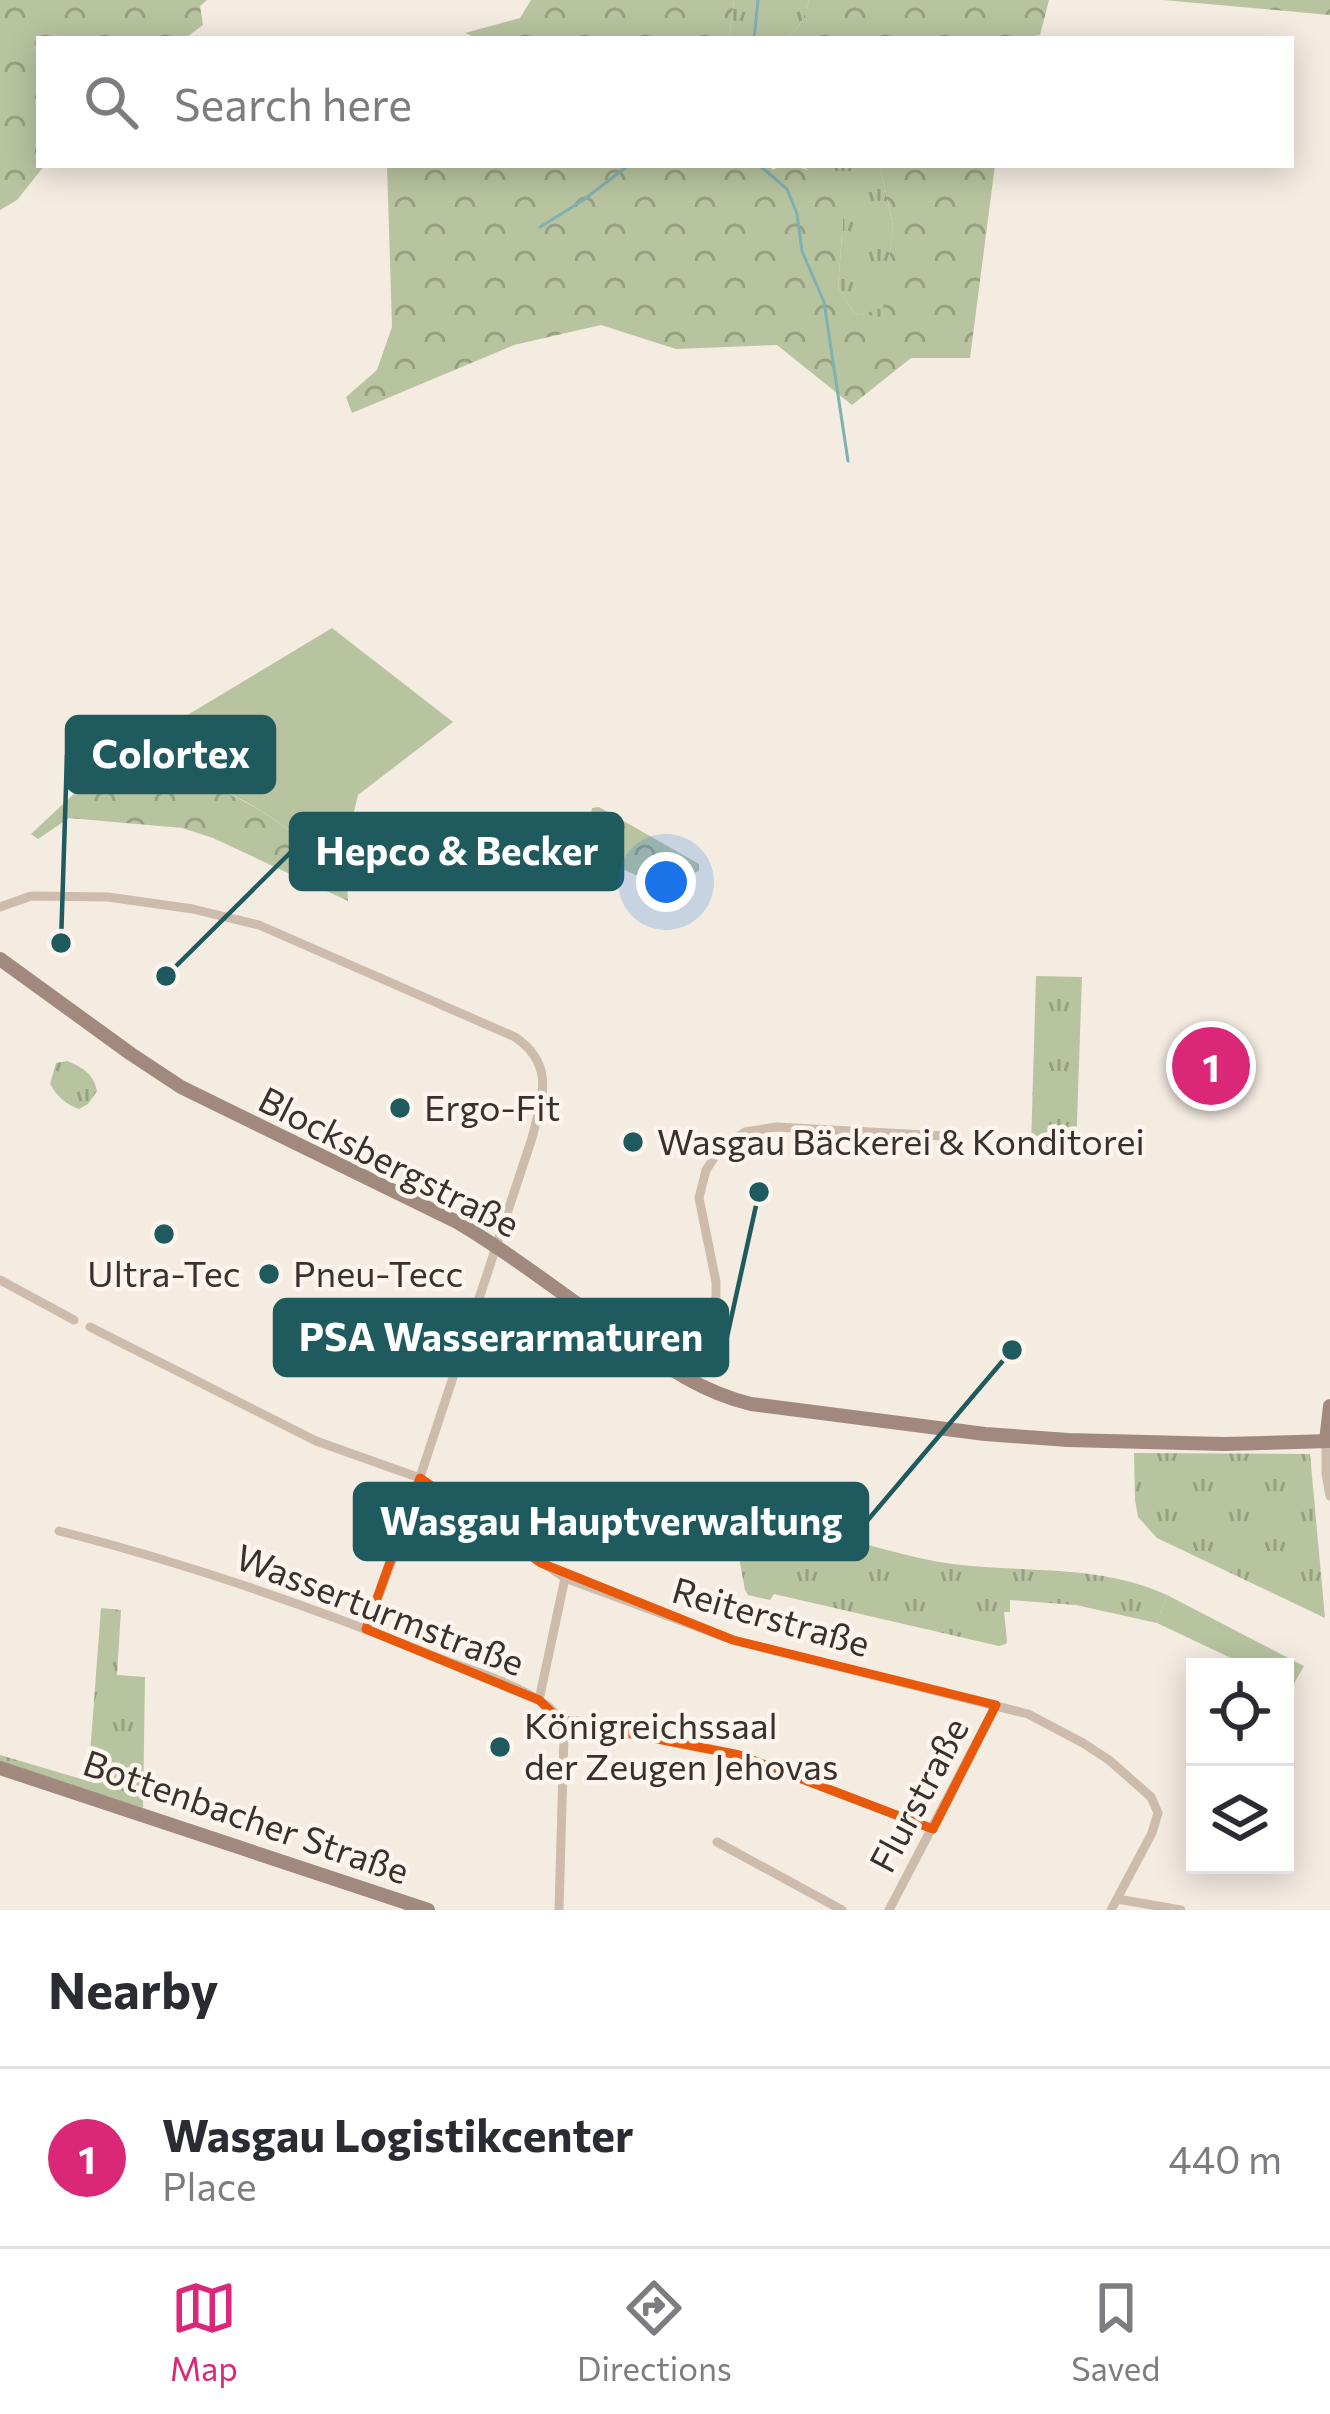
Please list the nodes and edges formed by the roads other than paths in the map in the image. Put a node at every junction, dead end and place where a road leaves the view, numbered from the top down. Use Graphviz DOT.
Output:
graph roads {
  1 [pos="0,907"];
  2 [pos="0,959"];
  3 [pos="944,1136"];
  4 [pos="495,1246"];
  5 [pos="0,1280"];
  6 [pos="74,1320"];
  7 [pos="91,1327"];
  8 [pos="692,1384"];
  9 [pos="1330,1406"];
  10 [pos="1328,1441"];
  11 [pos="420,1478"];
  12 [pos="1330,1496"];
  13 [pos="58,1532"];
  14 [pos="565,1578"];
  15 [pos="366,1629"];
  16 [pos="538,1700"];
  17 [pos="996,1706"];
  18 [pos="560,1720"];
  19 [pos="0,1768"];
  20 [pos="933,1828"];
  21 [pos="717,1842"];
  22 [pos="379,1894"];
  23 [pos="1114,1905"];
  24 [pos="374,1910"];
  25 [pos="428,1910"];
  26 [pos="559,1910"];
  27 [pos="842,1910"];
  28 [pos="889,1910"];
  29 [pos="1181,1910"];
  1 -- 4 [label="street"];
  2 -- 4 [label="main road, Blocksbergstraße"];
  3 -- 8 [label="street"];
  4 -- 8 [label="main road, Blocksbergstraße"];
  4 -- 11 [label="street"];
  5 -- 6 [label="street"];
  7 -- 11 [label="street, Reiterstraße"];
  8 -- 10 [label="main road, Blocksbergstraße"];
  9 -- 10 [label="main road"];
  10 -- 12 [label="street"];
  11 -- 14 [label="street, Reiterstraße"];
  11 -- 15 [label="street"];
  13 -- 15 [label="street, Wasserturmstraße"];
  14 -- 16 [label="street"];
  14 -- 17 [label="street, Reiterstraße"];
  15 -- 16 [label="street, Wasserturmstraße"];
  16 -- 18 [label="street, Wasserturmstraße"];
  17 -- 20 [label="street, Flurstraße"];
  17 -- 23 [label="street, Reiterstraße"];
  18 -- 20 [label="street"];
  18 -- 26 [label="street"];
  19 -- 22 [label="main road, Bottenbacher Straße"];
  20 -- 28 [label="street, Flurstraße"];
  21 -- 27 [label="street"];
  22 -- 24 [label="street"];
  22 -- 25 [label="main road, Bottenbacher Straße"];
  23 -- 29 [label="street"];
}
